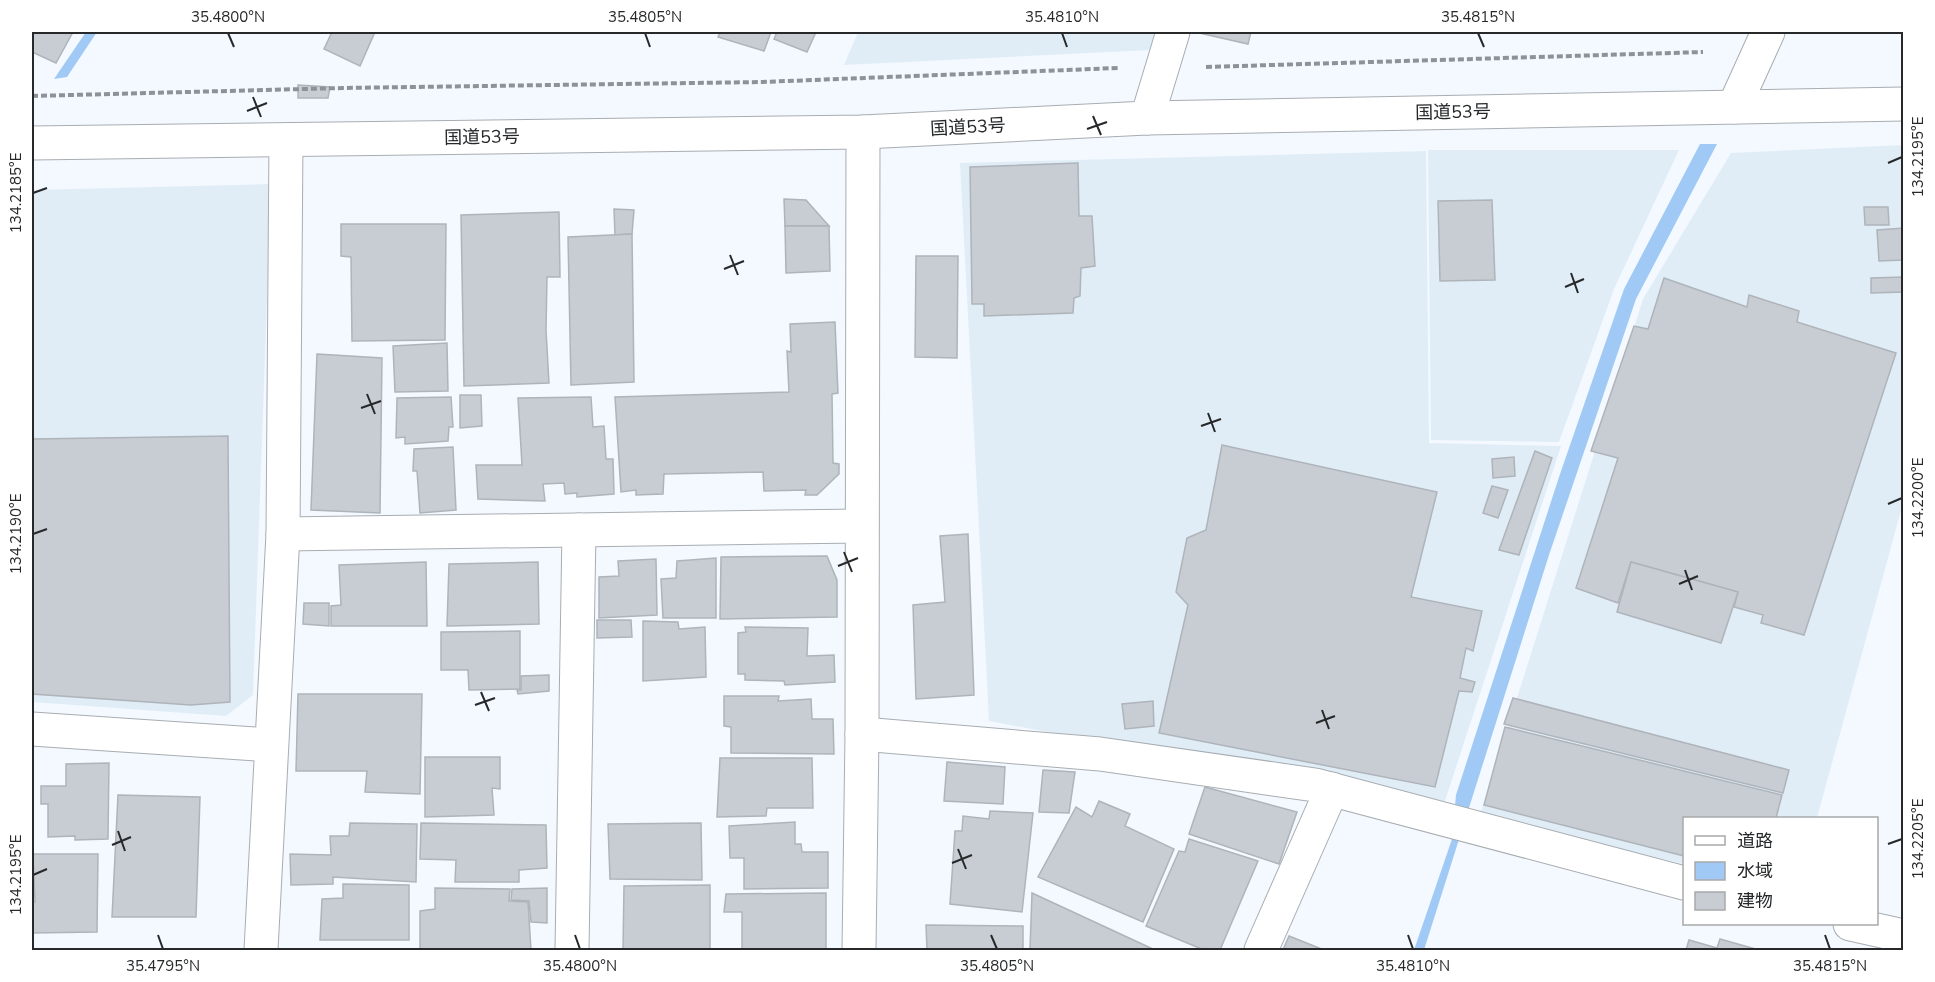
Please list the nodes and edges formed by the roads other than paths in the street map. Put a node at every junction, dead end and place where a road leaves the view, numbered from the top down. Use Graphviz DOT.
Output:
graph roads {
  1 [pos="1173,32"];
  2 [pos="1768,32"];
  3 [pos="1904,104"];
  4 [pos="1734,107"];
  5 [pos="1147,118"];
  6 [pos="863,132"];
  7 [pos="286,140"];
  8 [pos="32,143"];
  9 [pos="861,526"];
  10 [pos="579,530"];
  11 [pos="283,534"];
  12 [pos="32,729"];
  13 [pos="862,734"];
  14 [pos="271,745"];
  15 [pos="1332,789"];
  16 [pos="1683,883"];
  17 [pos="1854,925"];
  18 [pos="1904,936"];
  19 [pos="261,951"];
  20 [pos="572,951"];
  21 [pos="859,951"];
  22 [pos="1261,951"];
  1 -- 5 [label="main road"];
  2 -- 4 [label="main road"];
  3 -- 4 [label="main road, 国道53号"];
  4 -- 5 [label="main road, 国道53号"];
  5 -- 6 [label="main road, 国道53号"];
  6 -- 7 [label="main road, 国道53号"];
  6 -- 9 [label="main road"];
  7 -- 8 [label="main road, 国道53号"];
  7 -- 11 [label="main road"];
  9 -- 10 [label="main road"];
  9 -- 13 [label="main road"];
  10 -- 11 [label="main road"];
  10 -- 20 [label="main road"];
  11 -- 14 [label="main road"];
  12 -- 14 [label="main road"];
  13 -- 15 [label="main road"];
  13 -- 21 [label="main road"];
  14 -- 19 [label="main road"];
  15 -- 16 [label="main road"];
  15 -- 22 [label="main road"];
  17 -- 18 [label="main road"];
}
